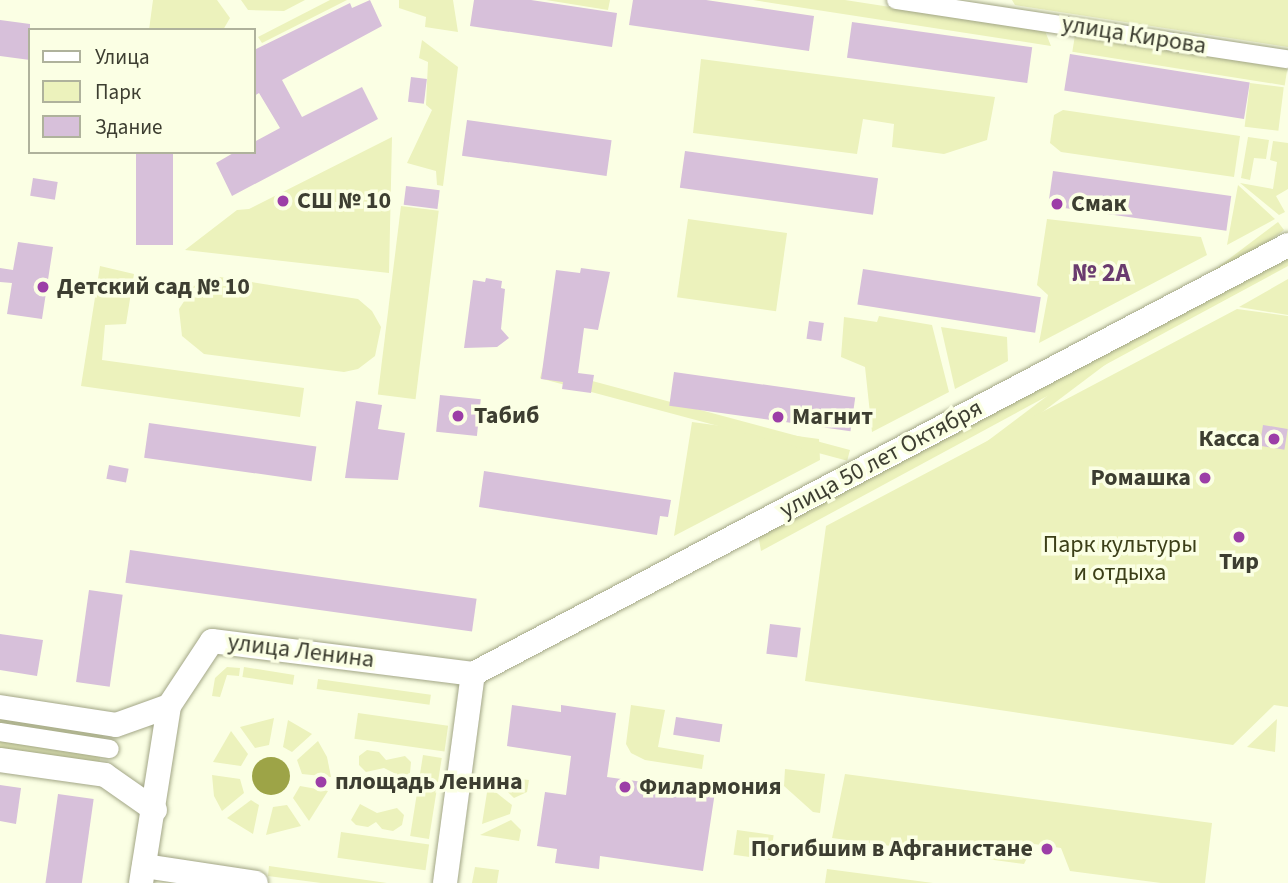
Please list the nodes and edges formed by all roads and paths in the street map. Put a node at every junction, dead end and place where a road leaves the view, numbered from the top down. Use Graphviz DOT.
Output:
graph roads {
  1 [pos="896,0"];
  2 [pos="1288,59"];
  3 [pos="1288,245"];
  4 [pos="473,674"];
  5 [pos="169,706"];
  6 [pos="0,707"];
  7 [pos="0,732"];
  8 [pos="110,749"];
  9 [pos="0,760"];
  10 [pos="155,810"];
  11 [pos="142,874"];
  12 [pos="256,883"];
  13 [pos="445,883"];
  1 -- 2 [label="street, улица Кирова"];
  3 -- 4 [label="main road, улица 50 лет Октября"];
  4 -- 5 [label="main road, улица Ленина"];
  4 -- 13 [label="main road"];
  5 -- 6 [label="main road"];
  5 -- 10 [label="main road"];
  7 -- 8 [label="street"];
  9 -- 10 [label="main road"];
  10 -- 11 [label="main road"];
  11 -- 12 [label="main road"];
}
